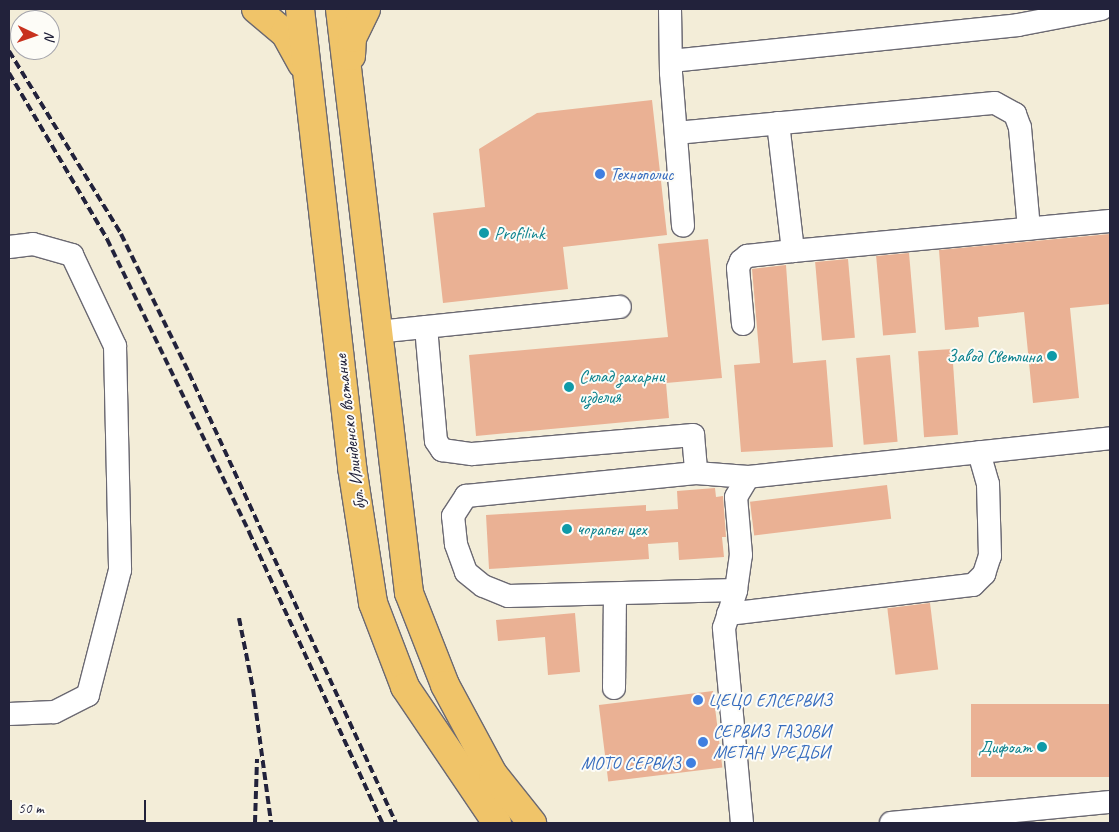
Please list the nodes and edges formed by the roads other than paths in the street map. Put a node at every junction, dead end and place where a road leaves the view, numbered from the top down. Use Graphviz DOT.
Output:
graph roads {
  1 [pos="256,9"];
  2 [pos="300,9"];
  3 [pos="340,9"];
  4 [pos="366,9"];
  5 [pos="670,9"];
  6 [pos="1101,9"];
  7 [pos="671,61"];
  8 [pos="308,74"];
  9 [pos="348,95"];
  10 [pos="778,123"];
  11 [pos="676,133"];
  12 [pos="1110,221"];
  13 [pos="683,226"];
  14 [pos="1028,229"];
  15 [pos="9,247"];
  16 [pos="793,252"];
  17 [pos="620,307"];
  18 [pos="743,324"];
  19 [pos="426,327"];
  20 [pos="377,332"];
  21 [pos="1110,438"];
  22 [pos="979,452"];
  23 [pos="696,473"];
  24 [pos="748,477"];
  25 [pos="736,590"];
  26 [pos="615,595"];
  27 [pos="728,614"];
  28 [pos="614,688"];
  29 [pos="9,714"];
  30 [pos="1110,802"];
  31 [pos="973,819"];
  32 [pos="497,823"];
  33 [pos="532,823"];
  34 [pos="742,823"];
  35 [pos="891,823"];
  1 -- 8 [label="main road"];
  2 -- 8 [label="main road, бул. Илинденско въстание"];
  3 -- 9 [label="main road"];
  4 -- 9 [label="main road"];
  5 -- 7 [label="street"];
  6 -- 7 [label="street"];
  7 -- 11 [label="street"];
  8 -- 32 [label="main road, бул. Илинденско въстание"];
  9 -- 20 [label="main road"];
  10 -- 11 [label="street"];
  10 -- 14 [label="street"];
  10 -- 16 [label="street"];
  11 -- 13 [label="street"];
  12 -- 14 [label="street"];
  14 -- 16 [label="street"];
  15 -- 29 [label="street"];
  16 -- 18 [label="street"];
  17 -- 19 [label="street"];
  19 -- 20 [label="street"];
  19 -- 23 [label="street"];
  20 -- 33 [label="main road"];
  21 -- 22 [label="street"];
  22 -- 24 [label="street"];
  22 -- 27 [label="street"];
  23 -- 24 [label="street"];
  23 -- 26 [label="street"];
  24 -- 25 [label="street"];
  25 -- 26 [label="street"];
  25 -- 27 [label="street"];
  26 -- 28 [label="street"];
  27 -- 34 [label="street"];
  30 -- 31 [label="street"];
  31 -- 35 [label="street"];
}
